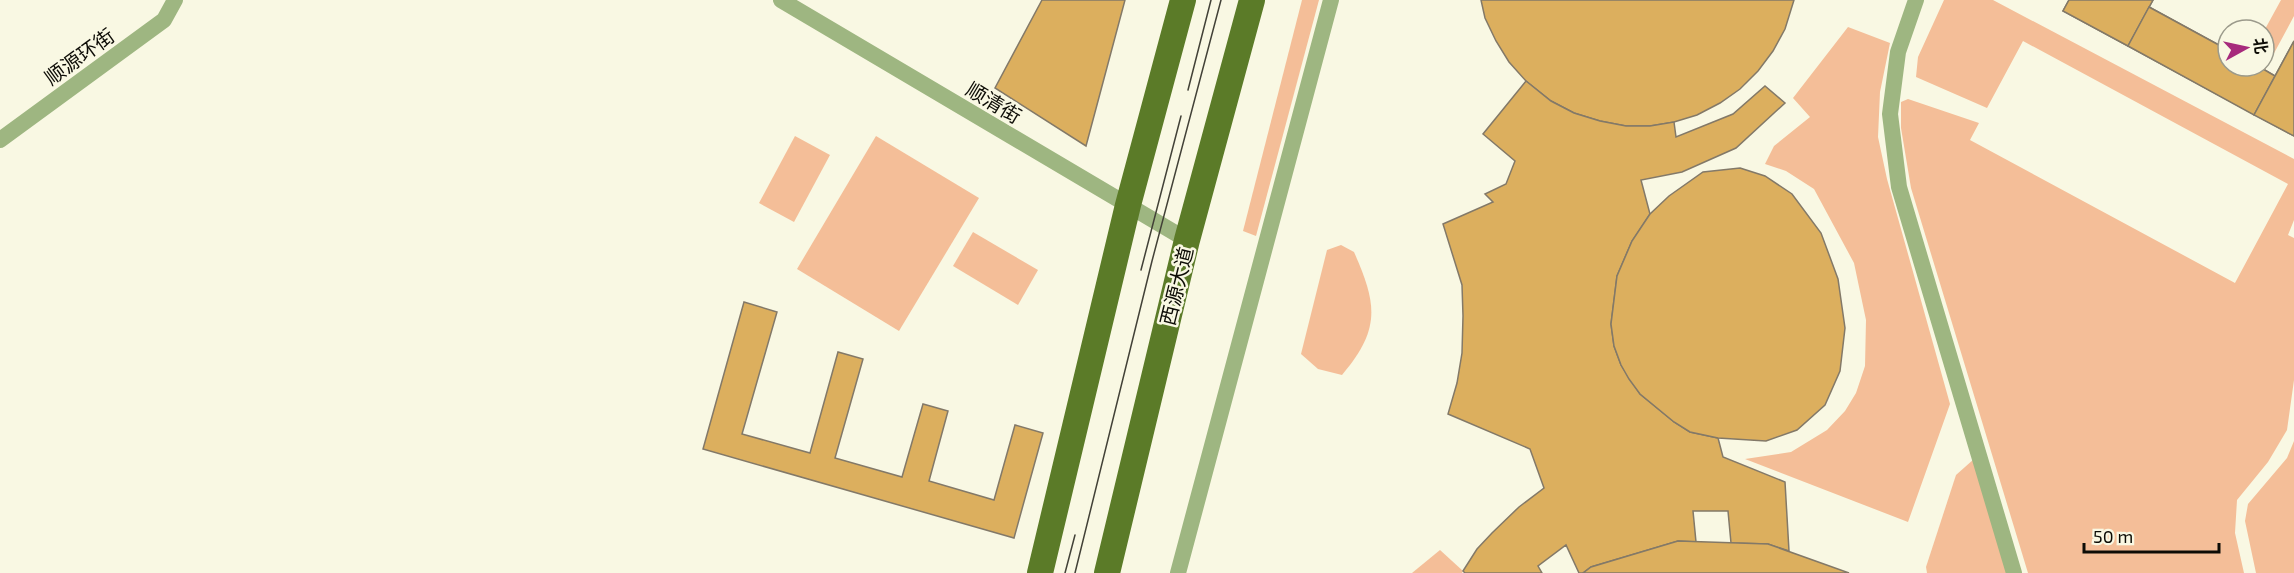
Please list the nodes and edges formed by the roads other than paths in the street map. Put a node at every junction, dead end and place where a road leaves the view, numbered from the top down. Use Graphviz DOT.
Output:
graph roads {
  1 [pos="175,0"];
  2 [pos="781,0"];
  3 [pos="1183,0"];
  4 [pos="1252,0"];
  5 [pos="1331,0"];
  6 [pos="1916,0"];
  7 [pos="0,140"];
  8 [pos="1128,205"];
  9 [pos="1187,240"];
  10 [pos="1040,573"];
  11 [pos="1107,573"];
  12 [pos="1178,573"];
  13 [pos="2014,573"];
  1 -- 7 [label="street, 顺源环街"];
  2 -- 8 [label="street, 顺清街"];
  3 -- 8 [label="main road"];
  4 -- 9 [label="main road, 西源大道"];
  5 -- 12 [label="street"];
  6 -- 13 [label="street"];
  8 -- 9 [label="street, 顺清街"];
  8 -- 10 [label="main road"];
  9 -- 11 [label="main road, 西源大道"];
}
